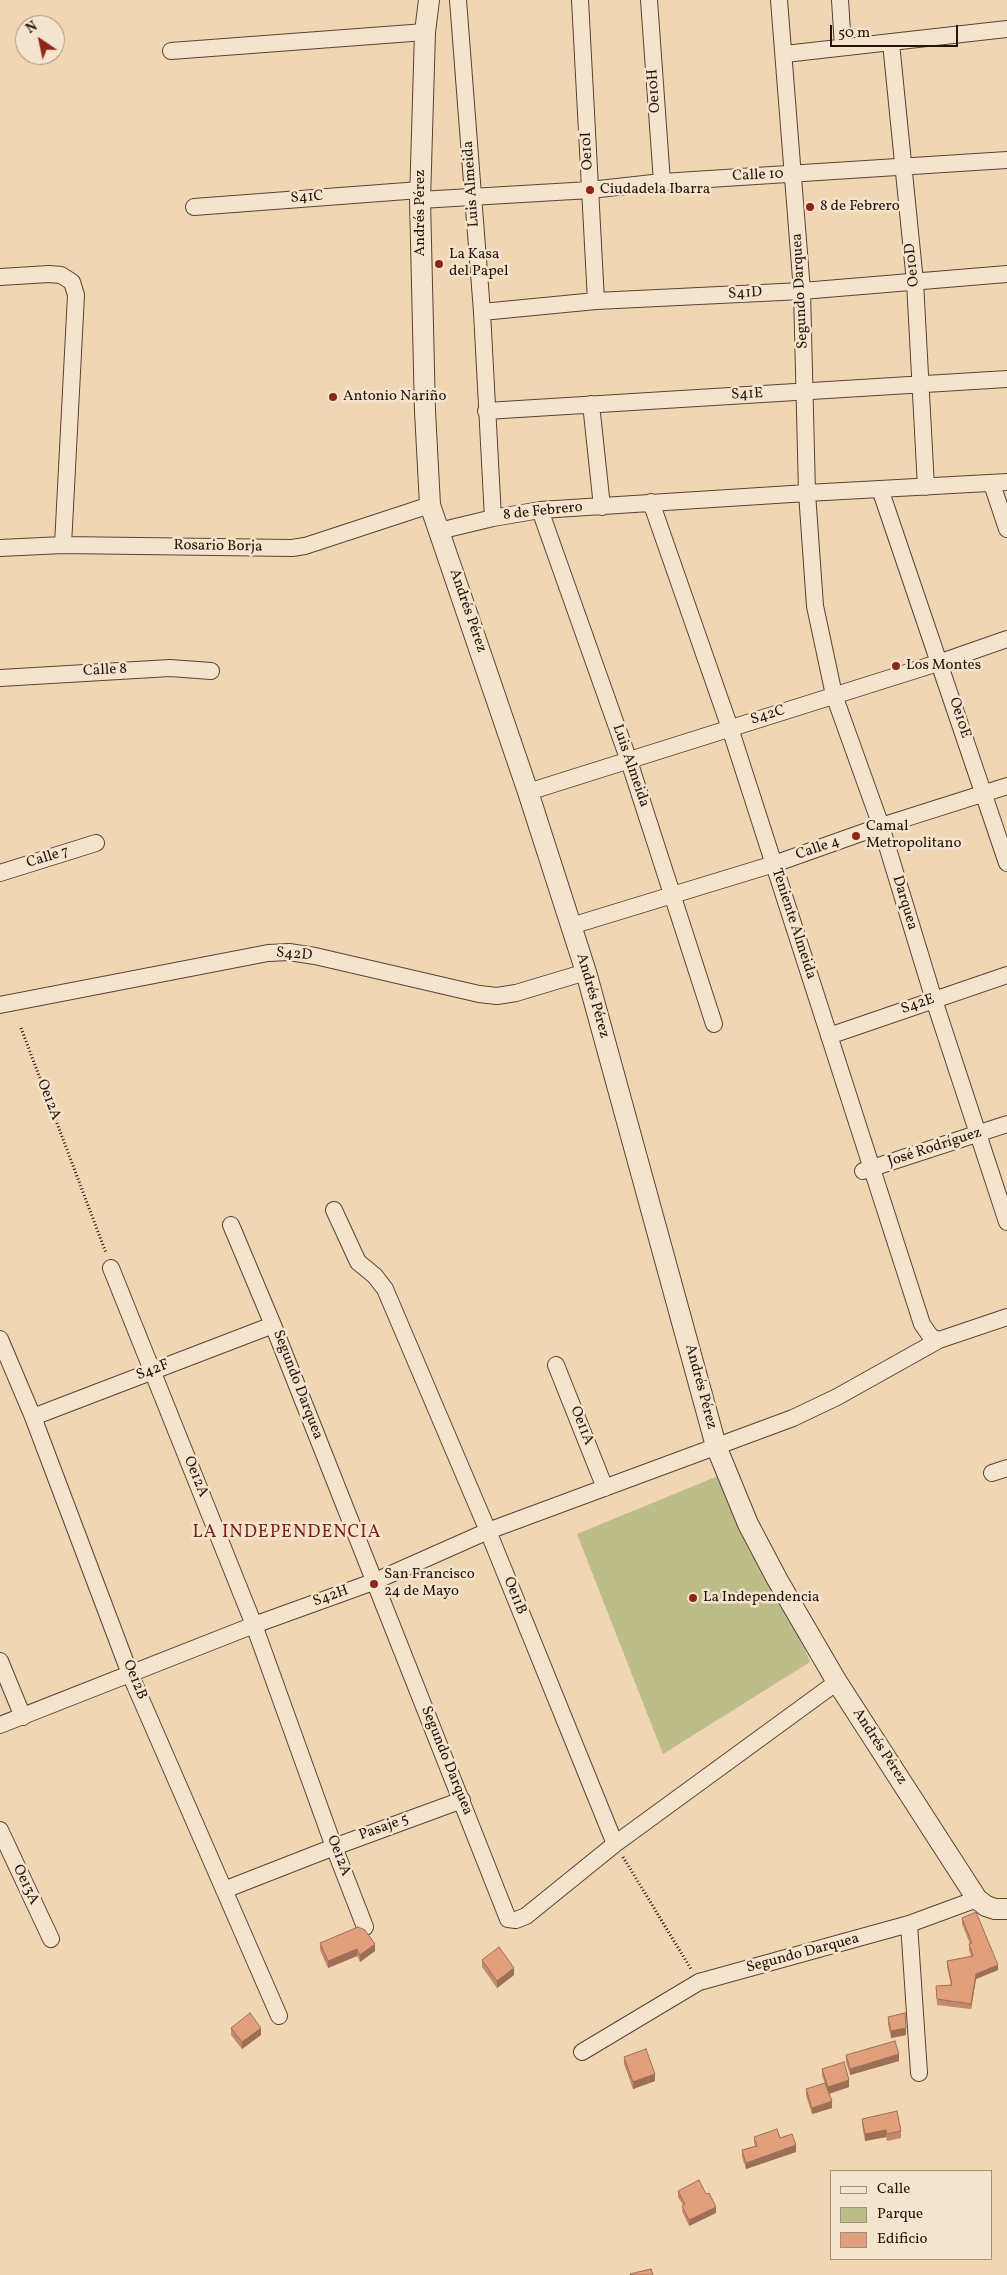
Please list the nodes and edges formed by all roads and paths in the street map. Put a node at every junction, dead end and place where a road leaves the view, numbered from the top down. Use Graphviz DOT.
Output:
graph roads {
  1 [pos="429,0"];
  2 [pos="458,0"];
  3 [pos="580,0"];
  4 [pos="649,0"];
  5 [pos="779,0"];
  6 [pos="840,0"];
  7 [pos="1007,29"];
  8 [pos="425,32"];
  9 [pos="891,43"];
  10 [pos="843,47"];
  11 [pos="171,51"];
  12 [pos="785,54"];
  13 [pos="1007,160"];
  14 [pos="903,167"];
  15 [pos="794,174"];
  16 [pos="662,182"];
  17 [pos="590,190"];
  18 [pos="420,195"];
  19 [pos="474,198"];
  20 [pos="194,207"];
  21 [pos="1007,274"];
  22 [pos="0,277"];
  23 [pos="915,282"];
  24 [pos="802,291"];
  25 [pos="596,301"];
  26 [pos="482,312"];
  27 [pos="1007,379"];
  28 [pos="922,385"];
  29 [pos="805,392"];
  30 [pos="591,404"];
  31 [pos="486,411"];
  32 [pos="1000,483"];
  33 [pos="926,487"];
  34 [pos="880,488"];
  35 [pos="807,493"];
  36 [pos="651,502"];
  37 [pos="430,505"];
  38 [pos="602,507"];
  39 [pos="540,510"];
  40 [pos="493,518"];
  41 [pos="1007,529"];
  42 [pos="439,531"];
  43 [pos="63,545"];
  44 [pos="0,548"];
  45 [pos="1007,639"];
  46 [pos="941,662"];
  47 [pos="211,671"];
  48 [pos="0,678"];
  49 [pos="834,695"];
  50 [pos="730,728"];
  51 [pos="629,761"];
  52 [pos="1007,786"];
  53 [pos="528,792"];
  54 [pos="984,794"];
  55 [pos="881,826"];
  56 [pos="96,843"];
  57 [pos="1007,863"];
  58 [pos="774,864"];
  59 [pos="0,873"];
  60 [pos="673,897"];
  61 [pos="571,926"];
  62 [pos="586,972"];
  63 [pos="1007,975"];
  64 [pos="934,1000"];
  65 [pos="0,1005"];
  66 [pos="714,1024"];
  67 [pos="21,1028"];
  68 [pos="829,1036"];
  69 [pos="1007,1124"];
  70 [pos="979,1133"];
  71 [pos="868,1170"];
  72 [pos="334,1210"];
  73 [pos="1007,1222"];
  74 [pos="231,1225"];
  75 [pos="111,1268"];
  76 [pos="1007,1317"];
  77 [pos="273,1325"];
  78 [pos="0,1339"];
  79 [pos="939,1340"];
  80 [pos="556,1365"];
  81 [pos="154,1371"];
  82 [pos="33,1417"];
  83 [pos="716,1446"];
  84 [pos="605,1488"];
  85 [pos="488,1531"];
  86 [pos="373,1582"];
  87 [pos="254,1625"];
  88 [pos="0,1661"];
  89 [pos="130,1674"];
  90 [pos="837,1682"];
  91 [pos="22,1717"];
  92 [pos="0,1725"];
  93 [pos="462,1800"];
  94 [pos="0,1830"];
  95 [pos="616,1844"];
  96 [pos="334,1847"];
  97 [pos="224,1890"];
  98 [pos="978,1899"];
  99 [pos="1007,1909"];
  100 [pos="909,1924"];
  101 [pos="365,1927"];
  102 [pos="50,1939"];
  103 [pos="699,1982"];
  104 [pos="279,2016"];
  105 [pos="582,2052"];
  106 [pos="919,2073"];
  1 -- 8 [label="street, Andrés Pérez"];
  2 -- 19 [label="street, Luis Almeida"];
  3 -- 17 [label="street, Oe10I"];
  4 -- 16 [label="street, Oe10H"];
  5 -- 12 [label="street, Segundo Darquea"];
  6 -- 10 [label="street"];
  7 -- 9 [label="street"];
  8 -- 11 [label="street"];
  8 -- 18 [label="street, Andrés Pérez"];
  9 -- 10 [label="street"];
  9 -- 14 [label="street, Oe10D"];
  10 -- 12 [label="street"];
  12 -- 15 [label="street, Segundo Darquea"];
  13 -- 14 [label="street, Calle 10"];
  14 -- 15 [label="street, Calle 10"];
  14 -- 23 [label="street, Oe10D"];
  15 -- 16 [label="street, Calle 10"];
  15 -- 24 [label="street, Segundo Darquea"];
  16 -- 17 [label="street, Calle 10"];
  17 -- 19 [label="street, Calle 10"];
  17 -- 25 [label="street, Oe10I"];
  18 -- 19 [label="street, Calle 10"];
  18 -- 20 [label="street, S41C"];
  18 -- 37 [label="street, Andrés Pérez"];
  19 -- 26 [label="street, Luis Almeida"];
  21 -- 23 [label="street, S41D"];
  22 -- 43 [label="street"];
  23 -- 24 [label="street, S41D"];
  23 -- 28 [label="street, Oe10D"];
  24 -- 25 [label="street, S41D"];
  24 -- 29 [label="street, Segundo Darquea"];
  25 -- 26 [label="street, S41D"];
  26 -- 31 [label="street, Luis Almeida"];
  27 -- 28 [label="street, S41E"];
  28 -- 29 [label="street, S41E"];
  28 -- 33 [label="street, Oe10D"];
  29 -- 30 [label="street, S41E"];
  29 -- 35 [label="street, Segundo Darquea"];
  30 -- 31 [label="street, S41E"];
  30 -- 38 [label="street"];
  31 -- 40 [label="street, Luis Almeida"];
  32 -- 33 [label="street, 8 de Febrero"];
  32 -- 41 [label="street"];
  33 -- 34 [label="street, 8 de Febrero"];
  34 -- 35 [label="street, 8 de Febrero"];
  34 -- 46 [label="street, Oe10E"];
  35 -- 36 [label="street, 8 de Febrero"];
  35 -- 49 [label="street, Darquea"];
  36 -- 38 [label="street, 8 de Febrero"];
  36 -- 50 [label="street, Teniente Almeida"];
  37 -- 42 [label="street, Andrés Pérez"];
  37 -- 43 [label="street, Rosario Borja"];
  38 -- 39 [label="street, 8 de Febrero"];
  39 -- 40 [label="street, 8 de Febrero"];
  39 -- 51 [label="street, Luis Almeida"];
  40 -- 42 [label="street, 8 de Febrero"];
  42 -- 53 [label="street, Andrés Pérez"];
  43 -- 44 [label="street, Rosario Borja"];
  45 -- 46 [label="street, S42C"];
  46 -- 49 [label="street, S42C"];
  46 -- 54 [label="street, Oe10E"];
  47 -- 48 [label="street, Calle 8"];
  49 -- 50 [label="street, S42C"];
  49 -- 55 [label="street, Darquea"];
  50 -- 51 [label="street, S42C"];
  50 -- 58 [label="street, Teniente Almeida"];
  51 -- 53 [label="street, S42C"];
  51 -- 60 [label="street, Luis Almeida"];
  52 -- 54 [label="street, Calle 4"];
  53 -- 61 [label="street, Andrés Pérez"];
  54 -- 55 [label="street, Calle 4"];
  54 -- 57 [label="street, Oe10E"];
  55 -- 58 [label="street, Calle 4"];
  55 -- 64 [label="street, Darquea"];
  56 -- 59 [label="street, Calle 7"];
  58 -- 60 [label="street, Calle 4"];
  58 -- 68 [label="street, Teniente Almeida"];
  60 -- 61 [label="street, Calle 4"];
  60 -- 66 [label="street, Luis Almeida"];
  61 -- 62 [label="street, Andrés Pérez"];
  62 -- 65 [label="street, S42D"];
  62 -- 83 [label="street, Andrés Pérez"];
  63 -- 64 [label="street, S42E"];
  64 -- 68 [label="street, S42E"];
  64 -- 70 [label="street, Darquea"];
  67 -- 75 [label="path, Oe12A"];
  68 -- 71 [label="street, Teniente Almeida"];
  69 -- 70 [label="street, José Rodríguez"];
  70 -- 71 [label="street, José Rodríguez"];
  70 -- 73 [label="street, Darquea"];
  71 -- 79 [label="street, Teniente Almeida"];
  72 -- 85 [label="street, Oe11B"];
  74 -- 77 [label="street, Segundo Darquea"];
  75 -- 81 [label="street, Oe12A"];
  76 -- 79 [label="street, S42H"];
  77 -- 81 [label="street, S42F"];
  77 -- 86 [label="street, Segundo Darquea"];
  78 -- 82 [label="street, Oe12B"];
  79 -- 83 [label="street, S42H"];
  80 -- 84 [label="street, Oe11A"];
  81 -- 82 [label="street, S42F"];
  81 -- 87 [label="street, Oe12A"];
  82 -- 89 [label="street, Oe12B"];
  83 -- 84 [label="street, S42H"];
  83 -- 90 [label="street, Andrés Pérez"];
  84 -- 85 [label="street, S42H"];
  85 -- 86 [label="street, S42H"];
  85 -- 95 [label="street, Oe11B"];
  86 -- 87 [label="street, S42H"];
  86 -- 93 [label="street, Segundo Darquea"];
  87 -- 89 [label="street, S42H"];
  87 -- 96 [label="street, Oe12A"];
  88 -- 91 [label="street"];
  89 -- 91 [label="street, S42H"];
  89 -- 97 [label="street, Oe12B"];
  90 -- 95 [label="street, Segundo Darquea"];
  90 -- 98 [label="street, Andrés Pérez"];
  91 -- 92 [label="street, S42H"];
  93 -- 95 [label="street, Segundo Darquea"];
  93 -- 96 [label="street, Pasaje 5"];
  94 -- 102 [label="street, Oe13A"];
  95 -- 103 [label="path"];
  96 -- 97 [label="street, Pasaje 5"];
  96 -- 101 [label="street, Oe12A"];
  97 -- 104 [label="street, Oe12B"];
  98 -- 99 [label="street"];
  98 -- 100 [label="street, Segundo Darquea"];
  100 -- 103 [label="street, Segundo Darquea"];
  100 -- 106 [label="street"];
  103 -- 105 [label="street, Segundo Darquea"];
}
